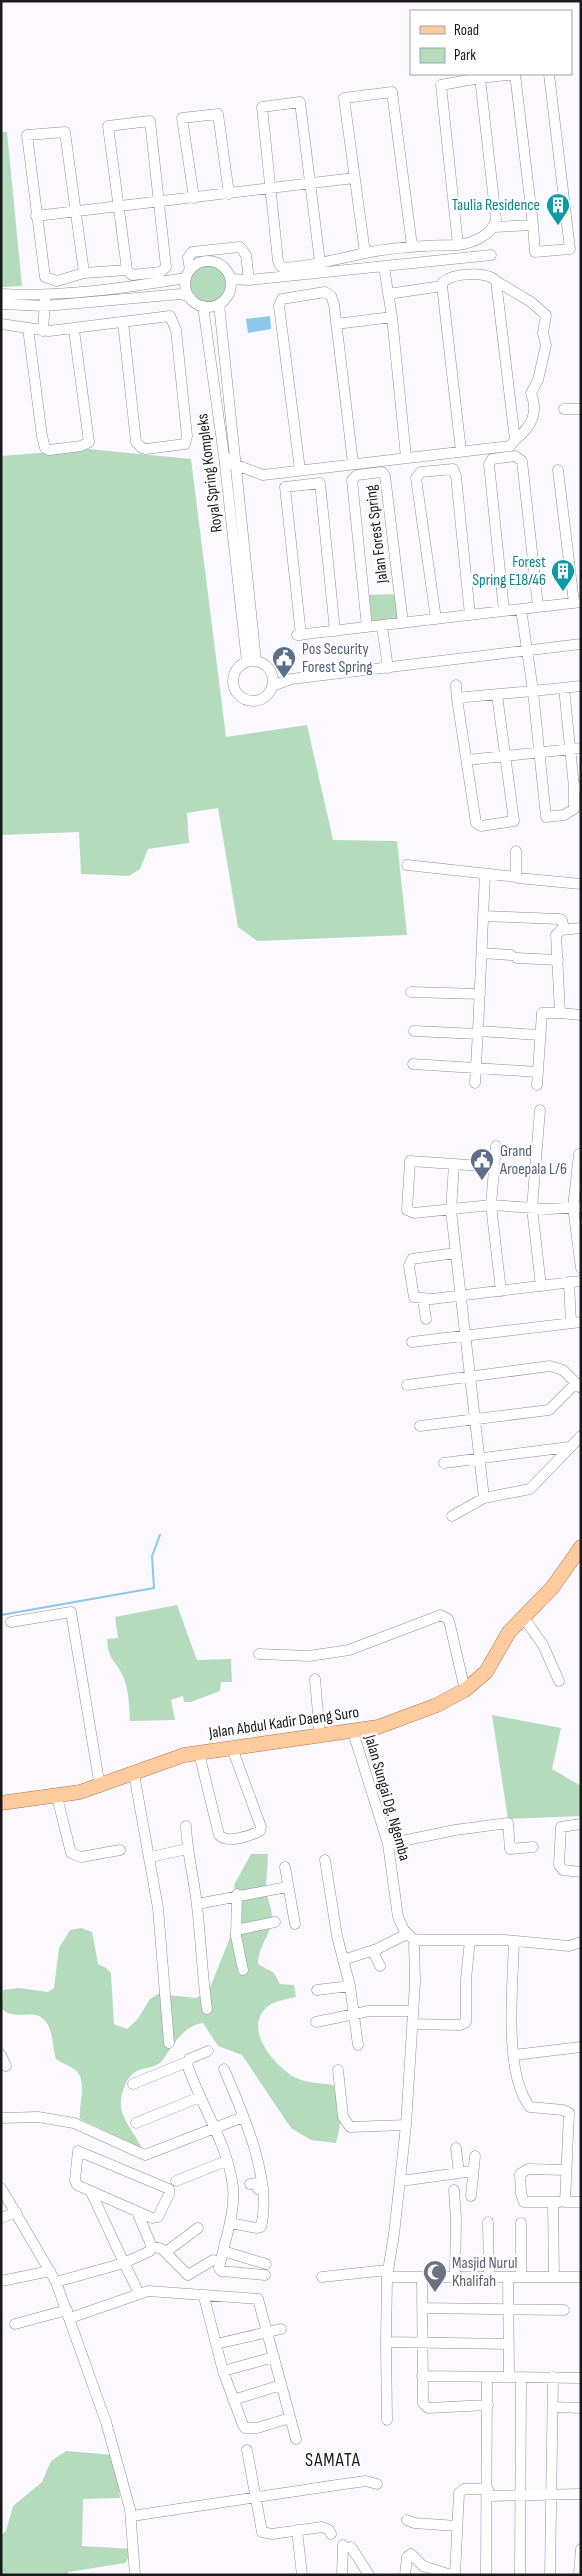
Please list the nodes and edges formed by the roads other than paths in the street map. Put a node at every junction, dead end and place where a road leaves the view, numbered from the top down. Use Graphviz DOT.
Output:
graph roads {
  1 [pos="507,75"];
  2 [pos="516,75"];
  3 [pos="549,75"];
  4 [pos="480,78"];
  5 [pos="354,178"];
  6 [pos="310,183"];
  7 [pos="270,188"];
  8 [pos="229,194"];
  9 [pos="194,198"];
  10 [pos="159,202"];
  11 [pos="119,206"];
  12 [pos="76,211"];
  13 [pos="36,216"];
  14 [pos="533,225"];
  15 [pos="494,227"];
  16 [pos="458,245"];
  17 [pos="412,246"];
  18 [pos="394,248"];
  19 [pos="383,250"];
  20 [pos="366,253"];
  21 [pos="491,255"];
  22 [pos="320,262"];
  23 [pos="388,266"];
  24 [pos="127,270"];
  25 [pos="114,272"];
  26 [pos="84,273"];
  27 [pos="100,273"];
  28 [pos="188,274"];
  29 [pos="231,279"];
  30 [pos="249,280"];
  31 [pos="496,281"];
  32 [pos="442,286"];
  33 [pos="116,289"];
  34 [pos="102,291"];
  35 [pos="1,294"];
  36 [pos="388,294"];
  37 [pos="190,297"];
  38 [pos="45,301"];
  39 [pos="1,304"];
  40 [pos="219,304"];
  41 [pos="203,306"];
  42 [pos="392,317"];
  43 [pos="123,322"];
  44 [pos="1,324"];
  45 [pos="336,324"];
  46 [pos="28,328"];
  47 [pos="74,330"];
  48 [pos="43,331"];
  49 [pos="564,409"];
  50 [pos="581,409"];
  51 [pos="515,440"];
  52 [pos="461,451"];
  53 [pos="224,456"];
  54 [pos="406,457"];
  55 [pos="236,463"];
  56 [pos="353,463"];
  57 [pos="300,470"];
  58 [pos="558,470"];
  59 [pos="577,602"];
  60 [pos="538,606"];
  61 [pos="522,608"];
  62 [pos="504,610"];
  63 [pos="470,614"];
  64 [pos="436,619"];
  65 [pos="402,623"];
  66 [pos="382,626"];
  67 [pos="367,627"];
  68 [pos="335,631"];
  69 [pos="581,644"];
  70 [pos="528,651"];
  71 [pos="252,661"];
  72 [pos="388,668"];
  73 [pos="272,674"];
  74 [pos="291,679"];
  75 [pos="456,685"];
  76 [pos="272,686"];
  77 [pos="581,686"];
  78 [pos="564,688"];
  79 [pos="533,691"];
  80 [pos="496,695"];
  81 [pos="457,699"];
  82 [pos="575,748"];
  83 [pos="539,752"];
  84 [pos="504,756"];
  85 [pos="467,760"];
  86 [pos="577,787"];
  87 [pos="516,850"];
  88 [pos="407,865"];
  89 [pos="485,874"];
  90 [pos="516,877"];
  91 [pos="581,884"];
  92 [pos="484,916"];
  93 [pos="581,928"];
  94 [pos="564,929"];
  95 [pos="482,953"];
  96 [pos="558,960"];
  97 [pos="411,992"];
  98 [pos="480,994"];
  99 [pos="560,1013"];
  100 [pos="581,1015"];
  101 [pos="414,1031"];
  102 [pos="478,1032"];
  103 [pos="540,1035"];
  104 [pos="413,1064"];
  105 [pos="476,1068"];
  106 [pos="538,1072"];
  107 [pos="475,1083"];
  108 [pos="537,1085"];
  109 [pos="540,1110"];
  110 [pos="496,1146"];
  111 [pos="579,1154"];
  112 [pos="454,1164"];
  113 [pos="494,1167"];
  114 [pos="578,1177"];
  115 [pos="491,1205"];
  116 [pos="577,1207"];
  117 [pos="532,1208"];
  118 [pos="450,1211"];
  119 [pos="455,1253"];
  120 [pos="581,1268"];
  121 [pos="581,1281"];
  122 [pos="568,1282"];
  123 [pos="542,1286"];
  124 [pos="501,1291"];
  125 [pos="460,1296"];
  126 [pos="423,1300"];
  127 [pos="426,1319"];
  128 [pos="576,1322"];
  129 [pos="465,1335"];
  130 [pos="412,1342"];
  131 [pos="470,1376"];
  132 [pos="407,1385"];
  133 [pos="578,1385"];
  134 [pos="476,1418"];
  135 [pos="420,1426"];
  136 [pos="581,1436"];
  137 [pos="569,1447"];
  138 [pos="480,1459"];
  139 [pos="444,1463"];
  140 [pos="484,1498"];
  141 [pos="452,1516"];
  142 [pos="581,1547"];
  143 [pos="528,1614"];
  144 [pos="11,1622"];
  145 [pos="260,1654"];
  146 [pos="315,1679"];
  147 [pos="558,1681"];
  148 [pos="465,1690"];
  149 [pos="353,1732"];
  150 [pos="320,1737"];
  151 [pos="232,1748"];
  152 [pos="199,1753"];
  153 [pos="134,1774"];
  154 [pos="100,1786"];
  155 [pos="57,1797"];
  156 [pos="1,1803"];
  157 [pos="581,1824"];
  158 [pos="186,1826"];
  159 [pos="388,1844"];
  160 [pos="533,1847"];
  161 [pos="187,1849"];
  162 [pos="120,1850"];
  163 [pos="150,1856"];
  164 [pos="325,1860"];
  165 [pos="285,1867"];
  166 [pos="581,1872"];
  167 [pos="287,1886"];
  168 [pos="237,1894"];
  169 [pos="197,1904"];
  170 [pos="275,1922"];
  171 [pos="295,1924"];
  172 [pos="236,1930"];
  173 [pos="410,1937"];
  174 [pos="470,1940"];
  175 [pos="514,1941"];
  176 [pos="581,1942"];
  177 [pos="373,1951"];
  178 [pos="343,1960"];
  179 [pos="380,1966"];
  180 [pos="243,1970"];
  181 [pos="350,1986"];
  182 [pos="317,1990"];
  183 [pos="207,2009"];
  184 [pos="413,2011"];
  185 [pos="354,2012"];
  186 [pos="316,2022"];
  187 [pos="412,2024"];
  188 [pos="169,2043"];
  189 [pos="358,2045"];
  190 [pos="581,2047"];
  191 [pos="208,2051"];
  192 [pos="1,2055"];
  193 [pos="514,2055"];
  194 [pos="187,2062"];
  195 [pos="6,2066"];
  196 [pos="224,2068"];
  197 [pos="338,2070"];
  198 [pos="134,2084"];
  199 [pos="200,2097"];
  200 [pos="244,2117"];
  201 [pos="1,2118"];
  202 [pos="136,2123"];
  203 [pos="406,2125"];
  204 [pos="214,2129"];
  205 [pos="456,2148"];
  206 [pos="475,2156"];
  207 [pos="226,2161"];
  208 [pos="565,2170"];
  209 [pos="473,2171"];
  210 [pos="459,2173"];
  211 [pos="176,2181"];
  212 [pos="401,2181"];
  213 [pos="250,2184"];
  214 [pos="1,2188"];
  215 [pos="263,2188"];
  216 [pos="454,2190"];
  217 [pos="91,2192"];
  218 [pos="471,2196"];
  219 [pos="553,2202"];
  220 [pos="565,2202"];
  221 [pos="581,2202"];
  222 [pos="16,2212"];
  223 [pos="137,2212"];
  224 [pos="1,2218"];
  225 [pos="488,2222"];
  226 [pos="230,2223"];
  227 [pos="521,2223"];
  228 [pos="198,2228"];
  229 [pos="151,2246"];
  230 [pos="223,2251"];
  231 [pos="166,2252"];
  232 [pos="214,2260"];
  233 [pos="124,2263"];
  234 [pos="266,2264"];
  235 [pos="50,2271"];
  236 [pos="387,2273"];
  237 [pos="265,2275"];
  238 [pos="322,2277"];
  239 [pos="422,2277"];
  240 [pos="489,2277"];
  241 [pos="508,2277"];
  242 [pos="521,2277"];
  243 [pos="554,2277"];
  244 [pos="581,2277"];
  245 [pos="455,2278"];
  246 [pos="1,2281"];
  247 [pos="56,2282"];
  248 [pos="136,2287"];
  249 [pos="204,2297"];
  250 [pos="422,2308"];
  251 [pos="509,2310"];
  252 [pos="564,2310"];
  253 [pos="69,2314"];
  254 [pos="15,2324"];
  255 [pos="281,2329"];
  256 [pos="268,2332"];
  257 [pos="386,2342"];
  258 [pos="422,2343"];
  259 [pos="216,2344"];
  260 [pos="509,2344"];
  261 [pos="274,2357"];
  262 [pos="223,2372"];
  263 [pos="422,2376"];
  264 [pos="487,2377"];
  265 [pos="509,2377"];
  266 [pos="521,2377"];
  267 [pos="553,2377"];
  268 [pos="581,2378"];
  269 [pos="281,2385"];
  270 [pos="233,2400"];
  271 [pos="488,2405"];
  272 [pos="553,2407"];
  273 [pos="581,2408"];
  274 [pos="290,2418"];
  275 [pos="387,2420"];
  276 [pos="296,2439"];
  277 [pos="247,2450"];
  278 [pos="377,2484"];
  279 [pos="488,2492"];
  280 [pos="581,2494"];
  281 [pos="552,2495"];
  282 [pos="253,2496"];
  283 [pos="520,2496"];
  284 [pos="132,2516"];
  285 [pos="407,2520"];
  286 [pos="457,2526"];
  287 [pos="297,2530"];
  288 [pos="331,2534"];
  289 [pos="581,2549"];
  290 [pos="135,2575"];
  291 [pos="302,2575"];
  292 [pos="342,2575"];
  293 [pos="369,2575"];
  294 [pos="405,2575"];
  295 [pos="453,2575"];
  296 [pos="486,2575"];
  297 [pos="520,2575"];
  298 [pos="550,2575"];
  299 [pos="579,2575"];
  1 -- 4 [label="street"];
  2 -- 14 [label="street"];
  3 -- 14 [label="street"];
  4 -- 15 [label="street"];
  4 -- 16 [label="street"];
  5 -- 6 [label="street"];
  5 -- 17 [label="street"];
  5 -- 20 [label="street"];
  6 -- 7 [label="street"];
  6 -- 7 [label="street"];
  6 -- 22 [label="street"];
  7 -- 8 [label="street"];
  7 -- 22 [label="street"];
  8 -- 9 [label="street"];
  8 -- 9 [label="street"];
  9 -- 10 [label="street"];
  10 -- 11 [label="street"];
  10 -- 11 [label="street"];
  10 -- 24 [label="street"];
  11 -- 12 [label="street"];
  11 -- 24 [label="street"];
  12 -- 13 [label="street"];
  12 -- 13 [label="street"];
  12 -- 26 [label="street"];
  13 -- 26 [label="street"];
  14 -- 15 [label="street"];
  15 -- 16 [label="street"];
  16 -- 17 [label="street"];
  17 -- 18 [label="street"];
  18 -- 19 [label="street"];
  18 -- 23 [label="street"];
  19 -- 20 [label="street"];
  19 -- 23 [label="street"];
  20 -- 22 [label="street"];
  21 -- 23 [label="street"];
  23 -- 30 [label="street"];
  23 -- 36 [label="street"];
  24 -- 25 [label="street"];
  25 -- 27 [label="street"];
  25 -- 33 [label="street"];
  26 -- 27 [label="street"];
  27 -- 34 [label="street"];
  28 -- 29 [label="street"];
  28 -- 30 [label="street"];
  28 -- 33 [label="street"];
  28 -- 37 [label="street"];
  29 -- 30 [label="street"];
  29 -- 40 [label="street"];
  31 -- 32 [label="street"];
  31 -- 51 [label="street"];
  31 -- 51 [label="street"];
  32 -- 36 [label="street"];
  32 -- 52 [label="street"];
  33 -- 34 [label="street"];
  34 -- 38 [label="street"];
  35 -- 38 [label="street"];
  36 -- 42 [label="street"];
  37 -- 38 [label="street"];
  37 -- 41 [label="street"];
  38 -- 39 [label="street"];
  38 -- 48 [label="street"];
  40 -- 41 [label="street"];
  40 -- 55 [label="street, Royal Spring Kompleks"];
  41 -- 53 [label="street, Royal Spring Kompleks"];
  42 -- 45 [label="street"];
  42 -- 54 [label="street"];
  43 -- 43 [label="street"];
  43 -- 47 [label="street"];
  44 -- 46 [label="street"];
  45 -- 56 [label="street"];
  45 -- 57 [label="street"];
  46 -- 47 [label="street"];
  46 -- 48 [label="street"];
  47 -- 48 [label="street"];
  49 -- 50 [label="street"];
  51 -- 52 [label="street"];
  52 -- 54 [label="street"];
  53 -- 55 [label="street"];
  53 -- 71 [label="street, Royal Spring Kompleks"];
  54 -- 56 [label="street"];
  55 -- 57 [label="street"];
  55 -- 71 [label="street, Royal Spring Kompleks"];
  56 -- 57 [label="street"];
  58 -- 59 [label="street"];
  59 -- 60 [label="street"];
  60 -- 61 [label="street"];
  60 -- 62 [label="street"];
  61 -- 62 [label="street"];
  61 -- 70 [label="street"];
  62 -- 63 [label="street"];
  63 -- 64 [label="street"];
  63 -- 64 [label="street"];
  64 -- 65 [label="street"];
  65 -- 66 [label="street"];
  65 -- 67 [label="street, Jalan Forest Spring"];
  66 -- 67 [label="street"];
  66 -- 72 [label="street"];
  67 -- 68 [label="street"];
  68 -- 68 [label="street"];
  69 -- 70 [label="street"];
  70 -- 72 [label="street"];
  70 -- 79 [label="street"];
  71 -- 73 [label="street"];
  71 -- 76 [label="street"];
  72 -- 74 [label="street"];
  73 -- 74 [label="street"];
  73 -- 76 [label="street"];
  74 -- 76 [label="street"];
  75 -- 81 [label="street"];
  77 -- 78 [label="street"];
  78 -- 79 [label="street"];
  78 -- 82 [label="street"];
  79 -- 80 [label="street"];
  79 -- 83 [label="street"];
  80 -- 81 [label="street"];
  80 -- 84 [label="street"];
  81 -- 85 [label="street"];
  82 -- 83 [label="street"];
  82 -- 86 [label="street"];
  83 -- 84 [label="street"];
  83 -- 86 [label="street"];
  84 -- 85 [label="street"];
  84 -- 85 [label="street"];
  87 -- 90 [label="street"];
  88 -- 89 [label="street"];
  89 -- 90 [label="street"];
  89 -- 92 [label="street"];
  90 -- 91 [label="street"];
  92 -- 94 [label="street"];
  92 -- 95 [label="street"];
  93 -- 94 [label="street"];
  94 -- 96 [label="street"];
  95 -- 96 [label="street"];
  95 -- 98 [label="street"];
  96 -- 99 [label="street"];
  97 -- 98 [label="street"];
  98 -- 102 [label="street"];
  99 -- 100 [label="street"];
  99 -- 103 [label="street"];
  101 -- 102 [label="street"];
  102 -- 103 [label="street"];
  102 -- 105 [label="street"];
  103 -- 106 [label="street"];
  104 -- 105 [label="street"];
  105 -- 106 [label="street"];
  105 -- 107 [label="street"];
  106 -- 108 [label="street"];
  109 -- 117 [label="street"];
  110 -- 113 [label="street"];
  111 -- 114 [label="street"];
  112 -- 113 [label="street"];
  112 -- 118 [label="street"];
  112 -- 118 [label="street"];
  113 -- 115 [label="street"];
  114 -- 116 [label="street"];
  115 -- 117 [label="street"];
  115 -- 118 [label="street"];
  115 -- 124 [label="street"];
  116 -- 117 [label="street"];
  116 -- 120 [label="street"];
  117 -- 123 [label="street"];
  118 -- 119 [label="street"];
  119 -- 125 [label="street"];
  119 -- 126 [label="street"];
  121 -- 122 [label="street"];
  122 -- 123 [label="street"];
  122 -- 128 [label="street"];
  123 -- 124 [label="street"];
  124 -- 125 [label="street"];
  125 -- 126 [label="street"];
  125 -- 129 [label="street"];
  126 -- 127 [label="street"];
  128 -- 129 [label="street"];
  129 -- 130 [label="street"];
  129 -- 131 [label="street"];
  131 -- 132 [label="street"];
  131 -- 133 [label="street"];
  131 -- 134 [label="street"];
  133 -- 134 [label="street"];
  134 -- 135 [label="street"];
  134 -- 138 [label="street"];
  136 -- 137 [label="street"];
  137 -- 138 [label="street"];
  137 -- 140 [label="street"];
  138 -- 139 [label="street"];
  138 -- 140 [label="street"];
  140 -- 141 [label="street"];
  142 -- 143 [label="main road, Jalan Abdul Kadir Daeng Suro"];
  143 -- 147 [label="street"];
  143 -- 148 [label="main road, Jalan Abdul Kadir Daeng Suro"];
  144 -- 154 [label="street"];
  145 -- 148 [label="street"];
  146 -- 150 [label="street"];
  148 -- 149 [label="main road, Jalan Abdul Kadir Daeng Suro"];
  149 -- 150 [label="main road, Jalan Abdul Kadir Daeng Suro"];
  149 -- 159 [label="street, Jalan Sungai Dg. Ngemba"];
  150 -- 151 [label="main road, Jalan Abdul Kadir Daeng Suro"];
  151 -- 152 [label="main road, Jalan Abdul Kadir Daeng Suro"];
  151 -- 152 [label="street"];
  152 -- 153 [label="main road, Jalan Abdul Kadir Daeng Suro"];
  153 -- 154 [label="main road, Jalan Abdul Kadir Daeng Suro"];
  153 -- 163 [label="street"];
  154 -- 155 [label="main road, Jalan Abdul Kadir Daeng Suro"];
  155 -- 156 [label="main road, Jalan Abdul Kadir Daeng Suro"];
  155 -- 162 [label="street"];
  157 -- 166 [label="street"];
  158 -- 161 [label="street"];
  159 -- 160 [label="street"];
  159 -- 173 [label="street, Jalan Sungai Dg. Ngemba"];
  161 -- 163 [label="street"];
  161 -- 169 [label="street"];
  163 -- 188 [label="street"];
  164 -- 178 [label="street"];
  165 -- 167 [label="street"];
  167 -- 168 [label="street"];
  167 -- 171 [label="street"];
  168 -- 169 [label="street"];
  168 -- 172 [label="street"];
  169 -- 183 [label="street"];
  170 -- 172 [label="street"];
  172 -- 180 [label="street"];
  173 -- 174 [label="street"];
  173 -- 177 [label="street"];
  173 -- 184 [label="street"];
  174 -- 175 [label="street"];
  174 -- 187 [label="street"];
  175 -- 176 [label="street"];
  175 -- 193 [label="street"];
  177 -- 178 [label="street"];
  177 -- 179 [label="street"];
  178 -- 181 [label="street"];
  181 -- 182 [label="street"];
  181 -- 185 [label="street"];
  184 -- 185 [label="street"];
  184 -- 187 [label="street"];
  185 -- 186 [label="street"];
  185 -- 189 [label="street"];
  187 -- 203 [label="street"];
  190 -- 193 [label="street"];
  191 -- 194 [label="street"];
  192 -- 195 [label="street"];
  193 -- 208 [label="street"];
  194 -- 198 [label="street"];
  194 -- 199 [label="street"];
  196 -- 200 [label="street"];
  197 -- 203 [label="street"];
  199 -- 202 [label="street"];
  199 -- 204 [label="street"];
  200 -- 204 [label="street"];
  200 -- 215 [label="street"];
  201 -- 204 [label="street"];
  203 -- 212 [label="street"];
  204 -- 207 [label="street"];
  205 -- 210 [label="street"];
  206 -- 209 [label="street"];
  207 -- 211 [label="street"];
  207 -- 226 [label="street"];
  208 -- 219 [label="street"];
  208 -- 220 [label="street"];
  209 -- 210 [label="street"];
  209 -- 218 [label="street"];
  210 -- 212 [label="street"];
  212 -- 236 [label="street"];
  213 -- 215 [label="street"];
  214 -- 222 [label="street"];
  215 -- 226 [label="street"];
  216 -- 245 [label="street"];
  217 -- 223 [label="street"];
  217 -- 223 [label="street"];
  217 -- 233 [label="street"];
  219 -- 220 [label="street"];
  219 -- 243 [label="street"];
  220 -- 221 [label="street"];
  222 -- 224 [label="street"];
  222 -- 235 [label="street"];
  223 -- 229 [label="street"];
  225 -- 240 [label="street"];
  226 -- 230 [label="street"];
  227 -- 242 [label="street"];
  228 -- 231 [label="street"];
  229 -- 231 [label="street"];
  229 -- 233 [label="street"];
  230 -- 234 [label="street"];
  230 -- 237 [label="street"];
  231 -- 232 [label="street"];
  233 -- 247 [label="street"];
  233 -- 248 [label="street"];
  235 -- 246 [label="street"];
  235 -- 247 [label="street"];
  236 -- 238 [label="street"];
  236 -- 239 [label="street"];
  236 -- 257 [label="street"];
  239 -- 245 [label="street"];
  239 -- 250 [label="street"];
  240 -- 241 [label="street"];
  240 -- 245 [label="street"];
  241 -- 242 [label="street"];
  241 -- 251 [label="street"];
  242 -- 243 [label="street"];
  243 -- 244 [label="street"];
  247 -- 253 [label="street"];
  249 -- 253 [label="street"];
  249 -- 256 [label="street"];
  249 -- 259 [label="street"];
  250 -- 251 [label="street"];
  250 -- 258 [label="street"];
  251 -- 252 [label="street"];
  251 -- 260 [label="street"];
  253 -- 254 [label="street"];
  253 -- 284 [label="street"];
  255 -- 256 [label="street"];
  256 -- 259 [label="street"];
  256 -- 261 [label="street"];
  257 -- 258 [label="street"];
  257 -- 275 [label="street"];
  258 -- 260 [label="street"];
  258 -- 263 [label="street"];
  259 -- 262 [label="street"];
  260 -- 265 [label="street"];
  261 -- 262 [label="street"];
  261 -- 269 [label="street"];
  262 -- 270 [label="street"];
  263 -- 264 [label="street"];
  263 -- 271 [label="street"];
  264 -- 265 [label="street"];
  264 -- 271 [label="street"];
  265 -- 266 [label="street"];
  266 -- 267 [label="street"];
  266 -- 283 [label="street"];
  267 -- 268 [label="street"];
  267 -- 272 [label="street"];
  269 -- 270 [label="street"];
  269 -- 274 [label="street"];
  270 -- 274 [label="street"];
  271 -- 279 [label="street"];
  272 -- 273 [label="street"];
  272 -- 281 [label="street"];
  274 -- 276 [label="street"];
  277 -- 282 [label="street"];
  278 -- 282 [label="street"];
  279 -- 283 [label="street"];
  279 -- 286 [label="street"];
  279 -- 296 [label="street"];
  280 -- 281 [label="street"];
  281 -- 283 [label="street"];
  281 -- 298 [label="street"];
  282 -- 284 [label="street"];
  282 -- 287 [label="street"];
  283 -- 297 [label="street"];
  284 -- 290 [label="street"];
  285 -- 286 [label="street"];
  286 -- 295 [label="street"];
  287 -- 288 [label="street"];
  287 -- 291 [label="street"];
  289 -- 299 [label="street"];
  292 -- 293 [label="street"];
  294 -- 295 [label="street"];
}
